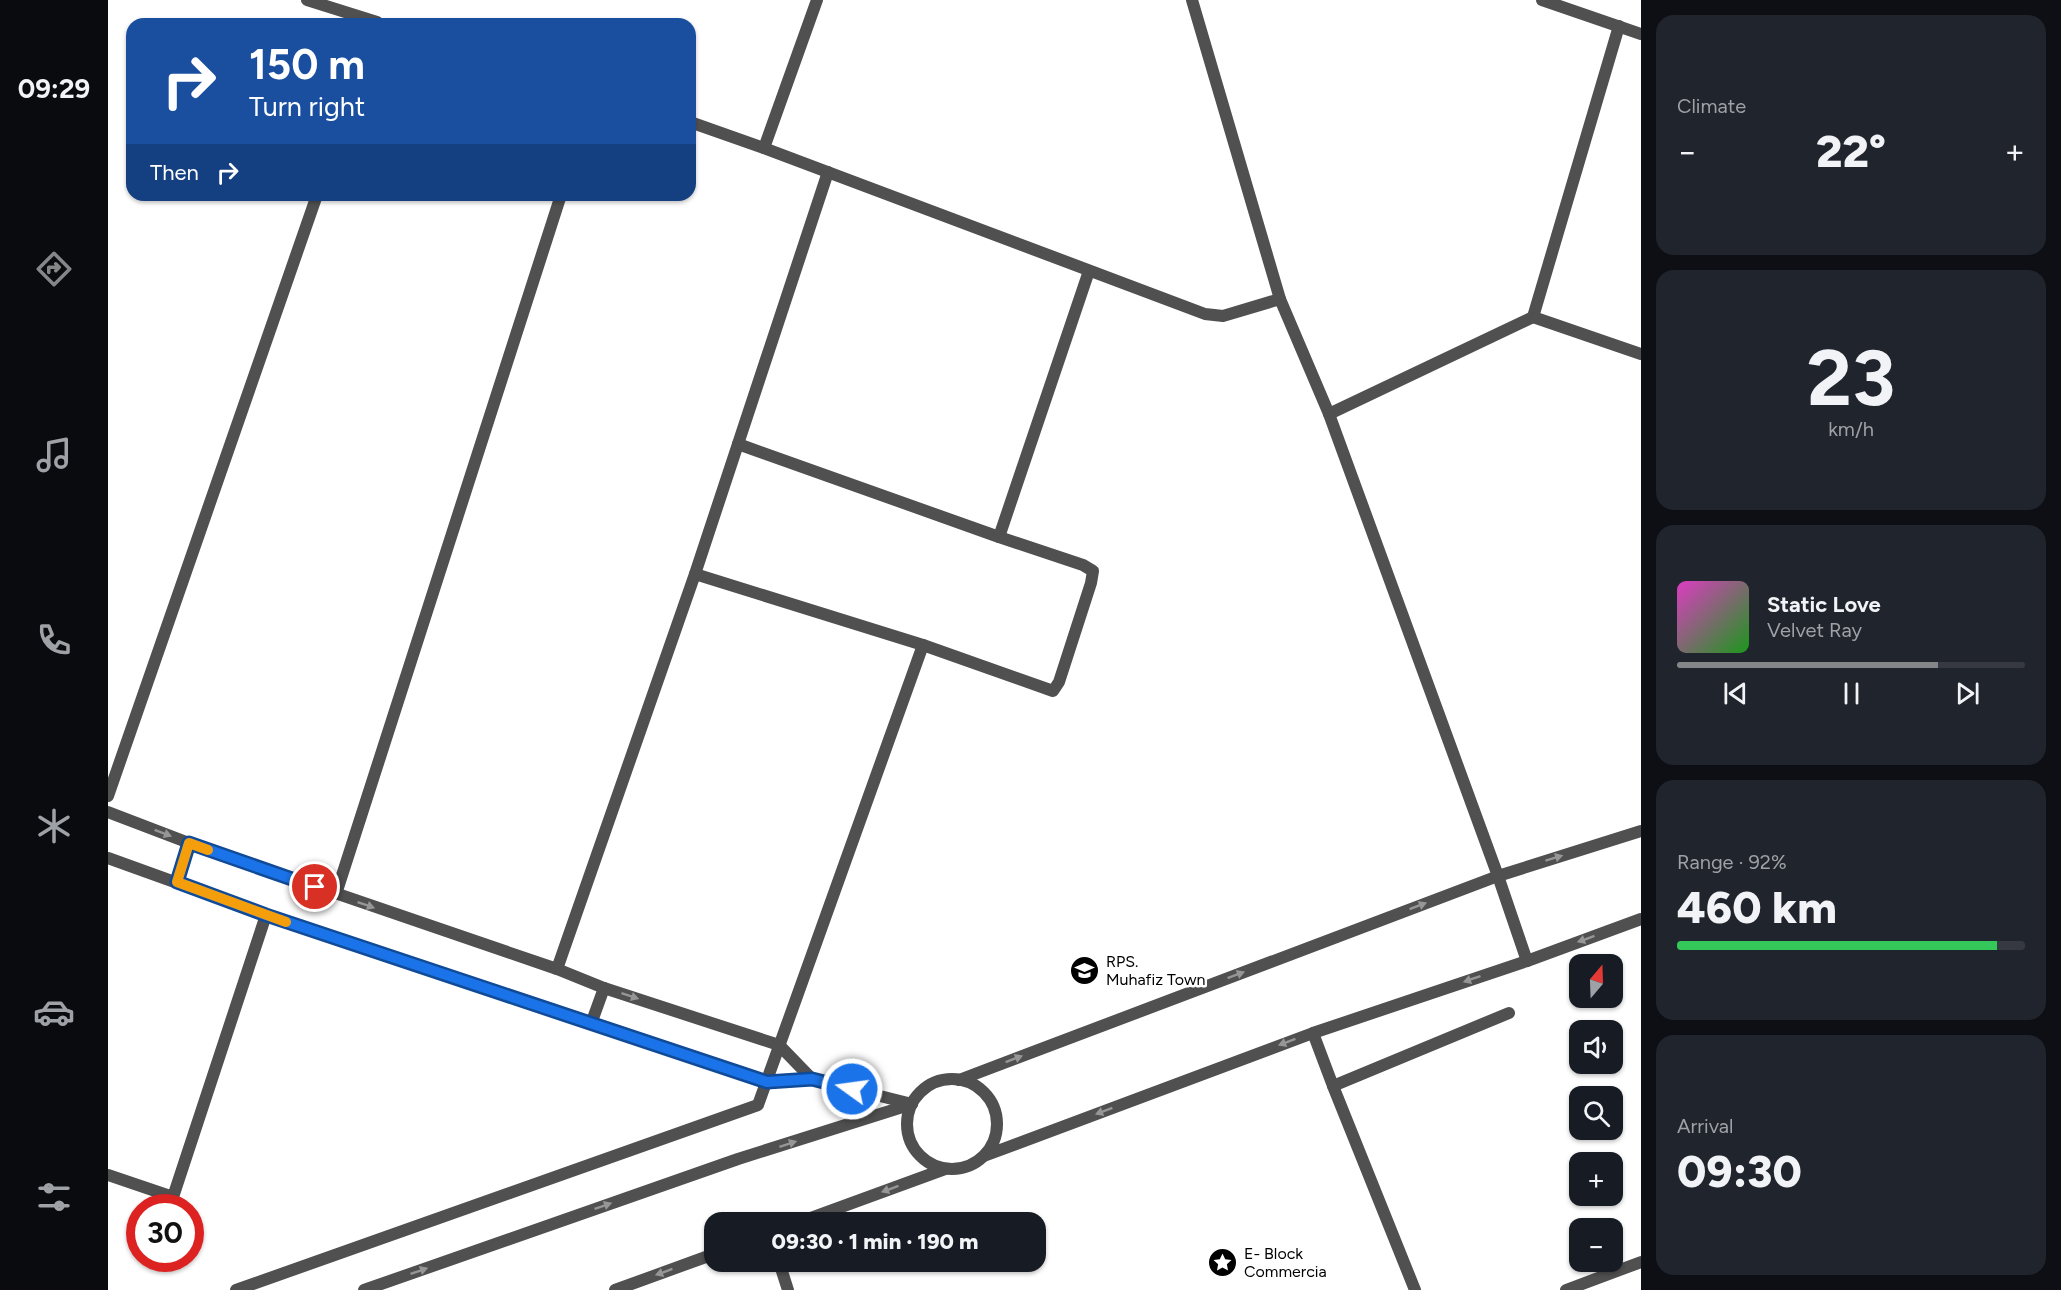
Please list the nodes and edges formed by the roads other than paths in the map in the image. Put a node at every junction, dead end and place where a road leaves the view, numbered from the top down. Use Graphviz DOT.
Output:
graph roads {
  1 [pos="306,0"];
  2 [pos="817,0"];
  3 [pos="1192,0"];
  4 [pos="1542,0"];
  5 [pos="363,18"];
  6 [pos="1619,27"];
  7 [pos="1641,34"];
  8 [pos="696,124"];
  9 [pos="764,147"];
  10 [pos="828,172"];
  11 [pos="315,201"];
  12 [pos="559,201"];
  13 [pos="1089,271"];
  14 [pos="1280,299"];
  15 [pos="1533,316"];
  16 [pos="1641,354"];
  17 [pos="1329,414"];
  18 [pos="738,444"];
  19 [pos="999,537"];
  20 [pos="696,574"];
  21 [pos="923,645"];
  22 [pos="108,796"];
  23 [pos="108,812"];
  24 [pos="1641,831"];
  25 [pos="189,843"];
  26 [pos="108,858"];
  27 [pos="1498,876"];
  28 [pos="177,882"];
  29 [pos="336,894"];
  30 [pos="266,915"];
  31 [pos="1641,919"];
  32 [pos="1527,961"];
  33 [pos="557,969"];
  34 [pos="604,988"];
  35 [pos="1509,1013"];
  36 [pos="591,1024"];
  37 [pos="1313,1033"];
  38 [pos="780,1045"];
  39 [pos="812,1079"];
  40 [pos="959,1080"];
  41 [pos="767,1082"];
  42 [pos="1334,1086"];
  43 [pos="912,1104"];
  44 [pos="984,1156"];
  45 [pos="945,1169"];
  46 [pos="108,1175"];
  47 [pos="827,1212"];
  48 [pos="704,1258"];
  49 [pos="1641,1262"];
  50 [pos="782,1272"];
  51 [pos="236,1290"];
  52 [pos="364,1290"];
  53 [pos="615,1290"];
  54 [pos="788,1290"];
  55 [pos="1415,1290"];
  56 [pos="1566,1290"];
  1 -- 5 [label="street"];
  2 -- 9 [label="street"];
  3 -- 14 [label="street"];
  4 -- 6 [label="street"];
  6 -- 7 [label="street"];
  6 -- 15 [label="street"];
  8 -- 9 [label="street"];
  9 -- 10 [label="street"];
  10 -- 13 [label="street"];
  10 -- 18 [label="street"];
  11 -- 22 [label="street"];
  12 -- 29 [label="street"];
  13 -- 14 [label="street"];
  13 -- 19 [label="street"];
  14 -- 17 [label="street"];
  15 -- 16 [label="street"];
  15 -- 17 [label="street"];
  17 -- 27 [label="street"];
  18 -- 19 [label="street"];
  18 -- 20 [label="street"];
  19 -- 21 [label="street"];
  20 -- 21 [label="street"];
  20 -- 33 [label="street"];
  21 -- 38 [label="street"];
  23 -- 25 [label="street, one-way"];
  27 -- 24 [label="street, one-way"];
  25 -- 28 [label="street"];
  25 -- 29 [label="street"];
  26 -- 28 [label="street"];
  27 -- 32 [label="street"];
  40 -- 27 [label="street, one-way"];
  28 -- 30 [label="street"];
  29 -- 33 [label="street, one-way"];
  30 -- 36 [label="street"];
  30 -- 46 [label="street"];
  31 -- 32 [label="street, one-way"];
  32 -- 37 [label="street, one-way"];
  33 -- 34 [label="street"];
  34 -- 36 [label="street"];
  34 -- 38 [label="street, one-way"];
  35 -- 42 [label="street"];
  36 -- 41 [label="street"];
  37 -- 42 [label="street"];
  37 -- 44 [label="street, one-way"];
  38 -- 39 [label="street"];
  38 -- 41 [label="street"];
  39 -- 41 [label="street"];
  39 -- 43 [label="street"];
  40 -- 43 [label="street"];
  40 -- 44 [label="street"];
  41 -- 51 [label="street"];
  42 -- 55 [label="street"];
  43 -- 45 [label="street"];
  52 -- 43 [label="street, one-way"];
  44 -- 45 [label="street"];
  45 -- 47 [label="street, one-way"];
  48 -- 53 [label="street, one-way"];
  49 -- 56 [label="street"];
  50 -- 54 [label="street"];
}
